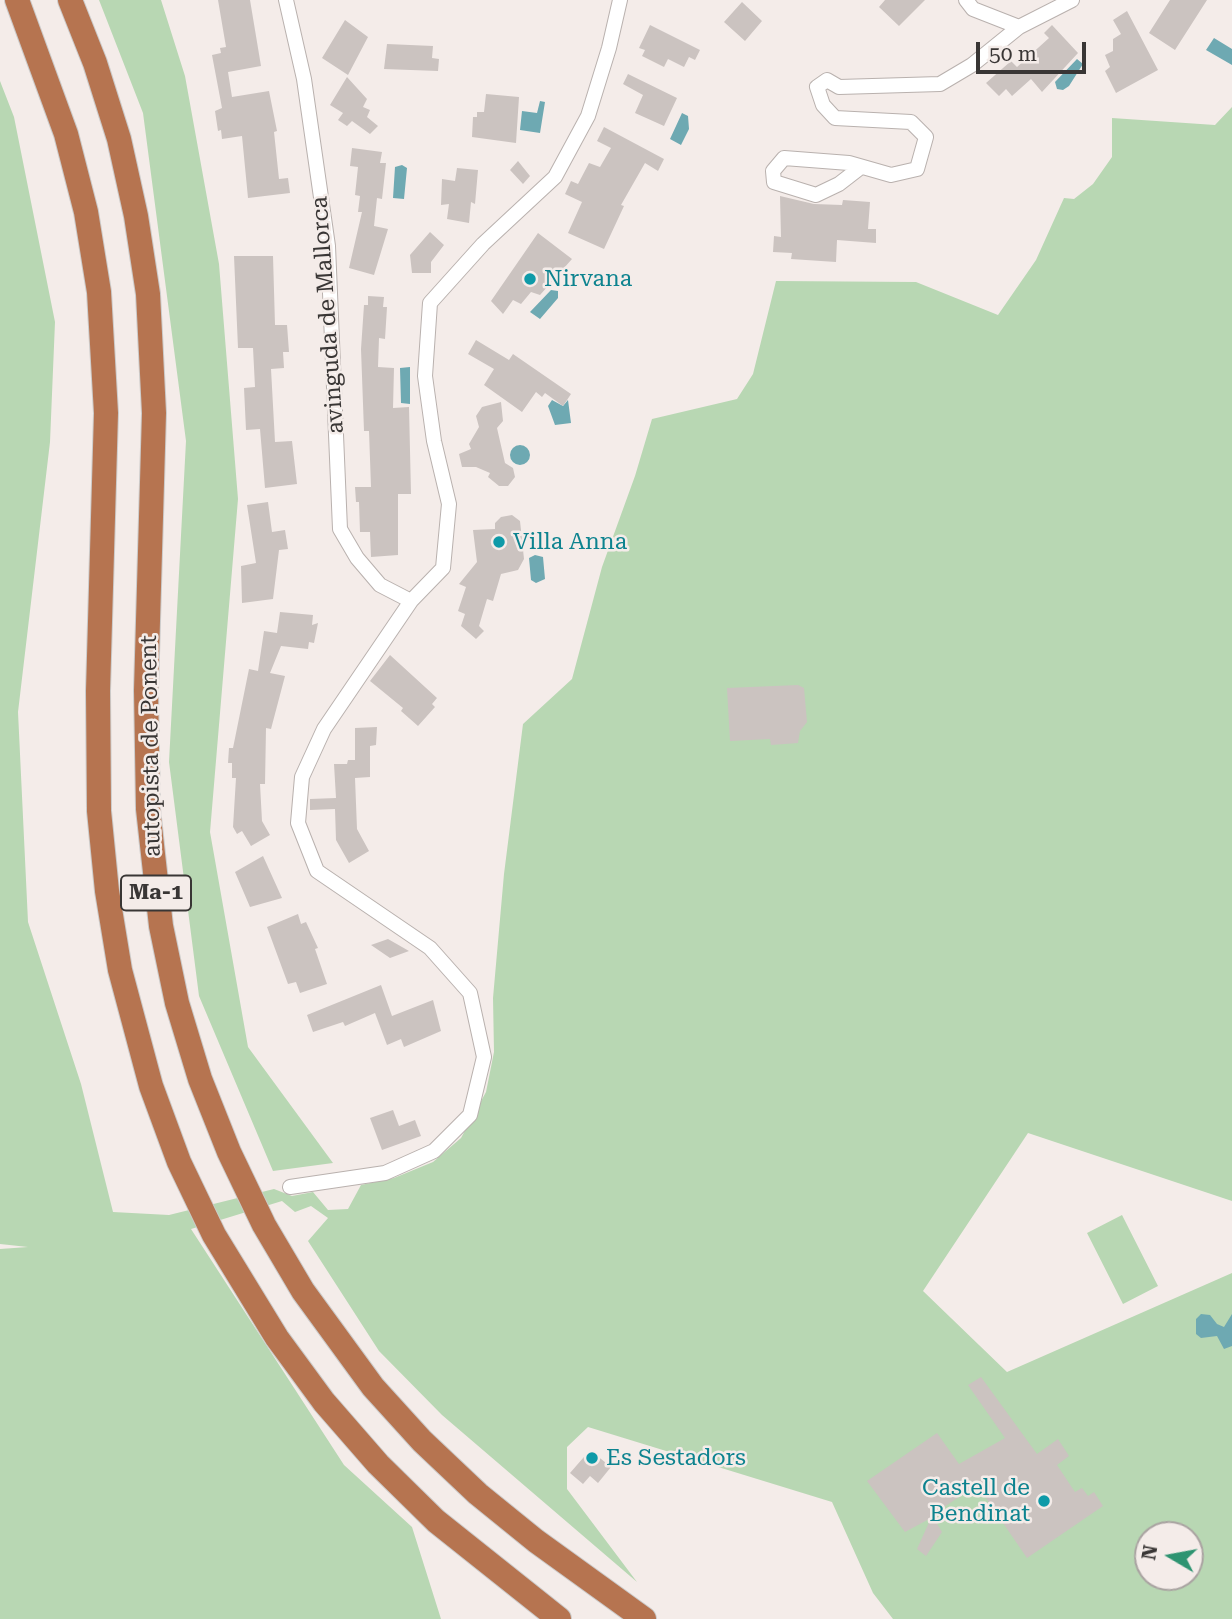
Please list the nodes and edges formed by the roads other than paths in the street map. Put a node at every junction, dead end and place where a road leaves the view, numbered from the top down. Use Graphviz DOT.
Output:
graph roads {
  1 [pos="17,0"];
  2 [pos="70,0"];
  3 [pos="286,0"];
  4 [pos="620,0"];
  5 [pos="966,0"];
  6 [pos="1072,0"];
  7 [pos="1019,27"];
  8 [pos="861,167"];
  9 [pos="411,601"];
  10 [pos="290,1187"];
  11 [pos="559,1619"];
  12 [pos="644,1619"];
  1 -- 11 [label="highway, Ma-1"];
  2 -- 12 [label="highway, autopista de Ponent / Ma-1"];
  3 -- 9 [label="street, avinguda de Mallorca"];
  4 -- 9 [label="street"];
  5 -- 7 [label="street"];
  6 -- 7 [label="street"];
  7 -- 8 [label="street"];
  8 -- 8 [label="street"];
  9 -- 10 [label="street"];
}
